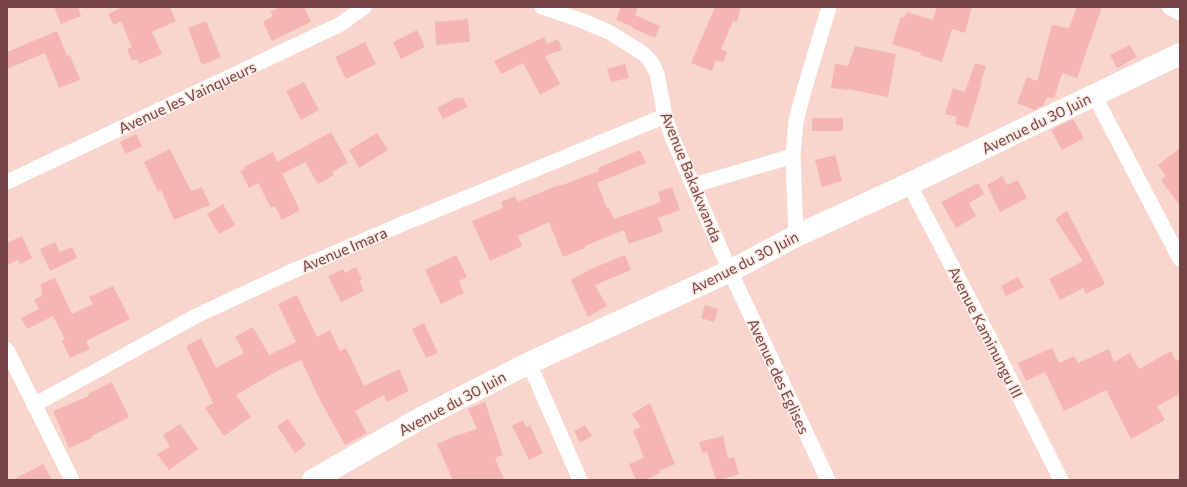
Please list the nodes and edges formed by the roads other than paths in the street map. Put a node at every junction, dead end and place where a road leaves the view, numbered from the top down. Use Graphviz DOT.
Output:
graph roads {
  1 [pos="364,7"];
  2 [pos="542,7"];
  3 [pos="829,7"];
  4 [pos="1169,7"];
  5 [pos="1180,13"];
  6 [pos="1180,54"];
  7 [pos="1094,95"];
  8 [pos="665,116"];
  9 [pos="793,156"];
  10 [pos="7,182"];
  11 [pos="909,184"];
  12 [pos="694,185"];
  13 [pos="796,236"];
  14 [pos="1180,259"];
  15 [pos="730,271"];
  16 [pos="7,350"];
  17 [pos="529,362"];
  18 [pos="34,405"];
  19 [pos="72,480"];
  20 [pos="313,480"];
  21 [pos="580,480"];
  22 [pos="828,480"];
  23 [pos="1061,480"];
  1 -- 10 [label="street, Avenue les Vainqueurs"];
  2 -- 8 [label="street, Avenue Bakakwanda"];
  3 -- 9 [label="street"];
  4 -- 5 [label="street"];
  6 -- 7 [label="street, Avenue du 30 Juin"];
  7 -- 11 [label="street, Avenue du 30 Juin"];
  7 -- 14 [label="street"];
  8 -- 12 [label="street, Avenue Bakakwanda"];
  8 -- 18 [label="street, Avenue Imara"];
  9 -- 12 [label="street"];
  9 -- 13 [label="street"];
  11 -- 13 [label="street, Avenue du 30 Juin"];
  11 -- 23 [label="street, Avenue Kaminungu III"];
  12 -- 15 [label="street, Avenue Bakakwanda"];
  13 -- 15 [label="street, Avenue du 30 Juin"];
  15 -- 17 [label="street, Avenue du 30 Juin"];
  15 -- 22 [label="street, Avenue des Eglises"];
  16 -- 18 [label="street"];
  17 -- 20 [label="street, Avenue du 30 Juin"];
  17 -- 21 [label="street"];
  18 -- 19 [label="street"];
}
